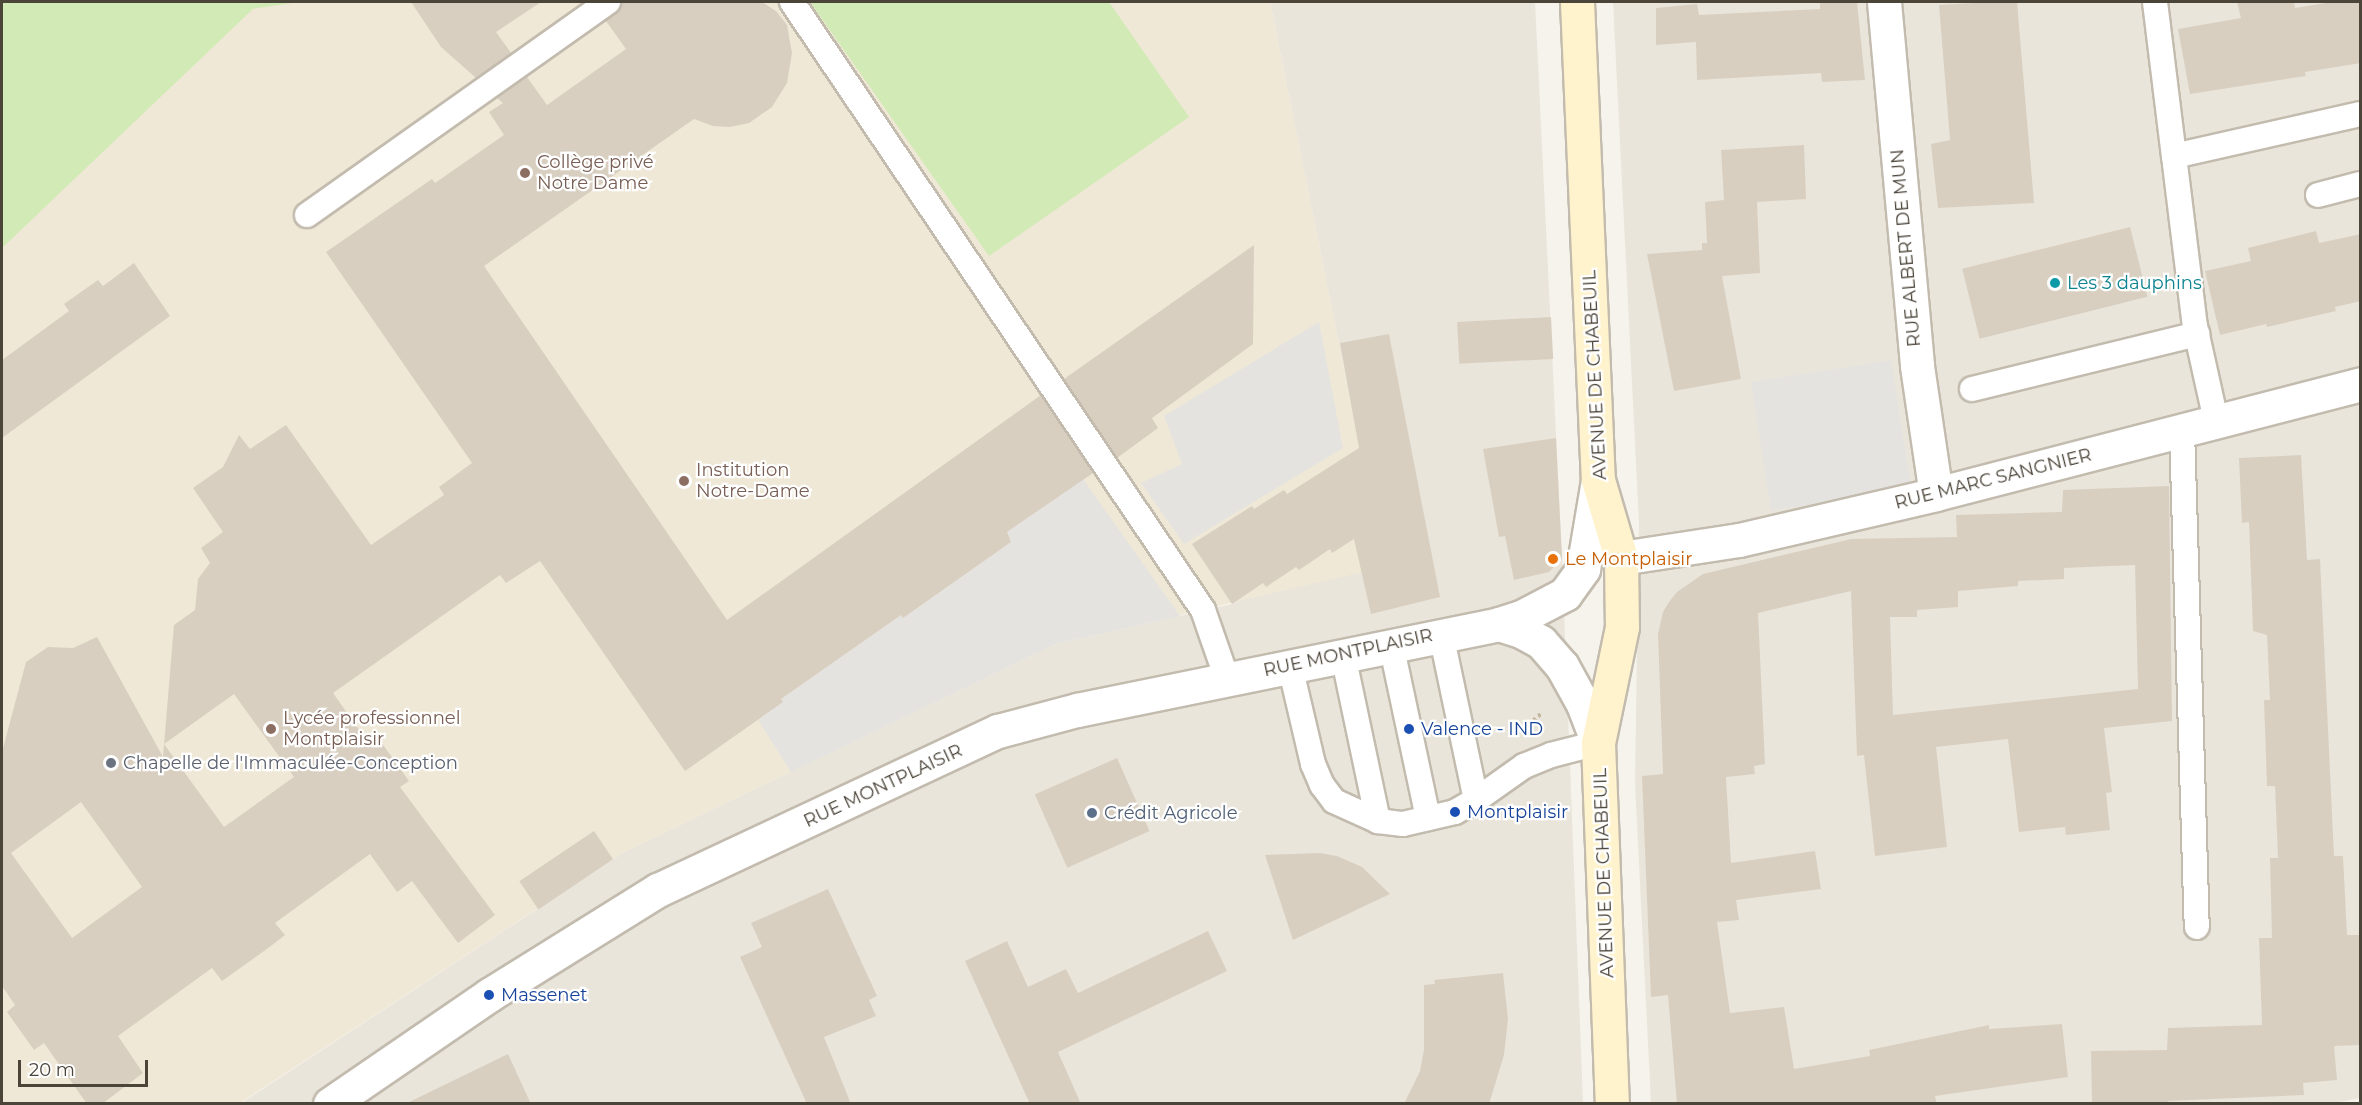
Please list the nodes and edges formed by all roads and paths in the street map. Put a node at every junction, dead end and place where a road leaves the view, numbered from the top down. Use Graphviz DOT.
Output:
graph roads {
  1 [pos="608,2"];
  2 [pos="792,2"];
  3 [pos="1578,2"];
  4 [pos="1884,2"];
  5 [pos="2155,2"];
  6 [pos="2361,114"];
  7 [pos="2174,156"];
  8 [pos="2361,184"];
  9 [pos="2318,195"];
  10 [pos="307,215"];
  11 [pos="2197,334"];
  12 [pos="2361,384"];
  13 [pos="1972,389"];
  14 [pos="2216,421"];
  15 [pos="2182,430"];
  16 [pos="1598,480"];
  17 [pos="1936,494"];
  18 [pos="1621,558"];
  19 [pos="1499,624"];
  20 [pos="1441,634"];
  21 [pos="1391,644"];
  22 [pos="1343,655"];
  23 [pos="1290,666"];
  24 [pos="1227,679"];
  25 [pos="1598,743"];
  26 [pos="1476,800"];
  27 [pos="1428,818"];
  28 [pos="1378,821"];
  29 [pos="2197,927"];
  30 [pos="330,1104"];
  31 [pos="1612,1104"];
  1 -- 10 [label="lane"];
  2 -- 24 [label="lane"];
  3 -- 16 [label="main road, AVENUE DE CHABEUIL"];
  4 -- 17 [label="street, RUE ALBERT DE MUN"];
  5 -- 7 [label="lane"];
  6 -- 7 [label="lane"];
  7 -- 11 [label="lane"];
  8 -- 9 [label="lane"];
  11 -- 13 [label="lane"];
  11 -- 14 [label="lane"];
  12 -- 14 [label="street, RUE MARC SANGNIER"];
  14 -- 15 [label="street, RUE MARC SANGNIER"];
  15 -- 17 [label="street, RUE MARC SANGNIER"];
  15 -- 29 [label="lane"];
  16 -- 18 [label="main road, AVENUE DE CHABEUIL"];
  16 -- 19 [label="street, RUE MONTPLAISIR"];
  17 -- 18 [label="street, RUE MARC SANGNIER"];
  18 -- 25 [label="main road, AVENUE DE CHABEUIL"];
  19 -- 20 [label="street, RUE MONTPLAISIR"];
  19 -- 25 [label="street, RUE MONTPLAISIR"];
  20 -- 21 [label="street, RUE MONTPLAISIR"];
  20 -- 26 [label="lane"];
  21 -- 22 [label="street, RUE MONTPLAISIR"];
  21 -- 27 [label="lane"];
  22 -- 23 [label="street, RUE MONTPLAISIR"];
  22 -- 28 [label="lane"];
  23 -- 24 [label="street, RUE MONTPLAISIR"];
  23 -- 28 [label="lane"];
  24 -- 30 [label="street, RUE MONTPLAISIR"];
  25 -- 26 [label="lane"];
  25 -- 31 [label="main road, AVENUE DE CHABEUIL"];
  26 -- 27 [label="lane"];
  27 -- 28 [label="lane"];
}
